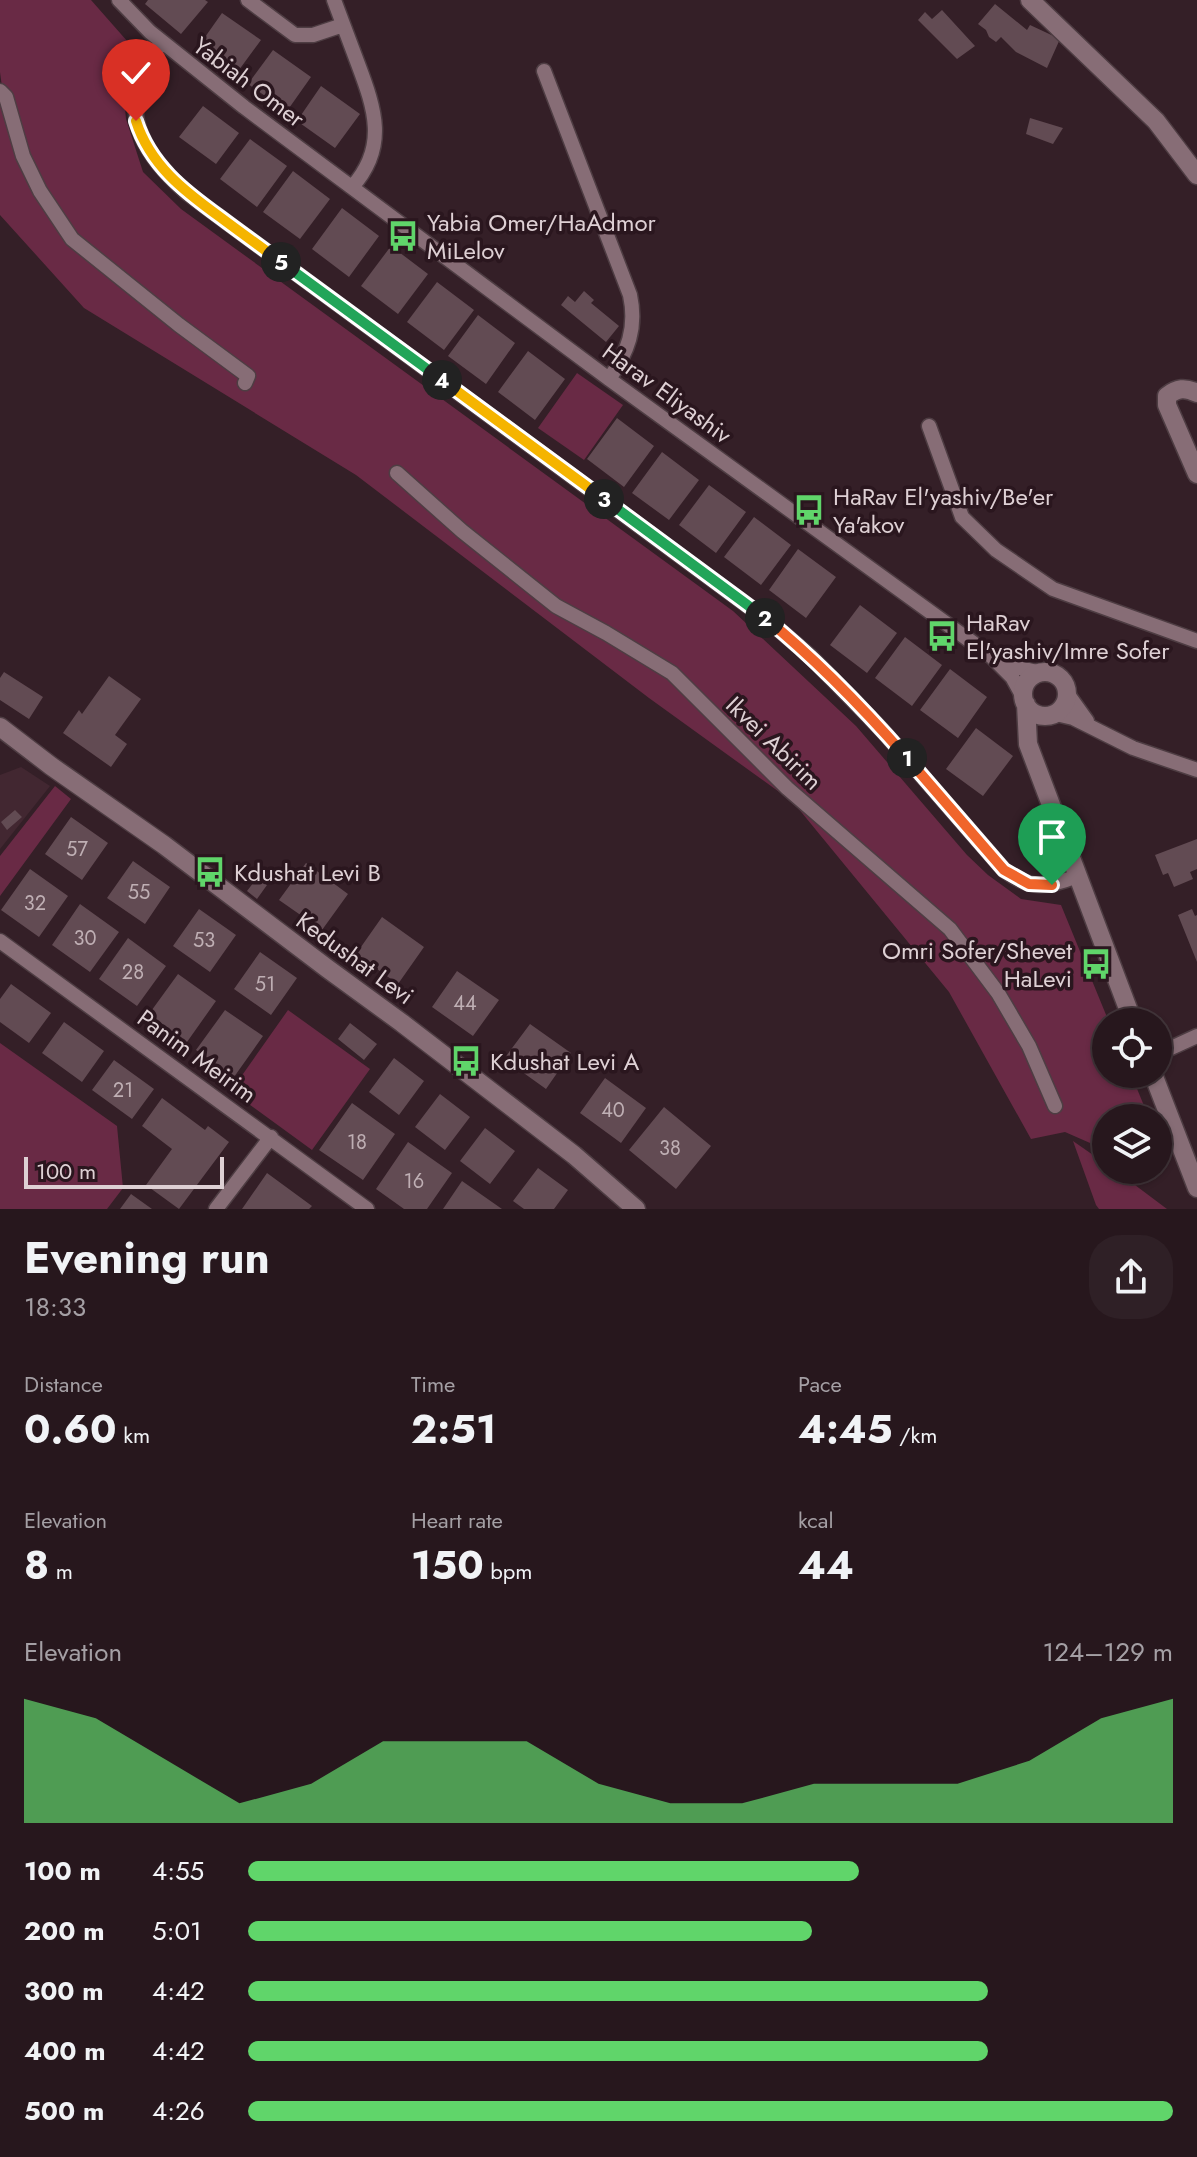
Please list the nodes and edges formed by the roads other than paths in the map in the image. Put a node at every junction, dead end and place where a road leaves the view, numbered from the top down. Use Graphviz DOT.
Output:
graph roads {
  1 [pos="119,0"];
  2 [pos="248,0"];
  3 [pos="334,0"];
  4 [pos="1030,0"];
  5 [pos="343,25"];
  6 [pos="162,42"];
  7 [pos="544,71"];
  8 [pos="0,91"];
  9 [pos="320,163"];
  10 [pos="1197,175"];
  11 [pos="352,187"];
  12 [pos="609,379"];
  13 [pos="245,383"];
  14 [pos="1197,393"];
  15 [pos="929,426"];
  16 [pos="397,473"];
  17 [pos="1197,474"];
  18 [pos="1197,641"];
  19 [pos="991,656"];
  20 [pos="1042,673"];
  21 [pos="1067,693"];
  22 [pos="1024,700"];
  23 [pos="1053,715"];
  24 [pos="0,727"];
  25 [pos="1095,729"];
  26 [pos="1034,759"];
  27 [pos="1197,770"];
  28 [pos="1077,876"];
  29 [pos="0,941"];
  30 [pos="1128,1008"];
  31 [pos="1197,1036"];
  32 [pos="1172,1048"];
  33 [pos="1158,1088"];
  34 [pos="1055,1106"];
  35 [pos="271,1137"];
  36 [pos="1197,1188"];
  37 [pos="216,1209"];
  38 [pos="367,1209"];
  39 [pos="636,1209"];
  1 -- 6 [label="street, Yabiah Omer"];
  2 -- 5 [label="street"];
  3 -- 5 [label="street"];
  4 -- 10 [label="street"];
  5 -- 11 [label="street"];
  6 -- 9 [label="street, Yabiah Omer"];
  6 -- 28 [label="street"];
  7 -- 12 [label="street"];
  8 -- 13 [label="street"];
  9 -- 11 [label="street, Harav Eliyashiv"];
  11 -- 12 [label="street, Harav Eliyashiv"];
  12 -- 19 [label="street, Harav Eliyashiv"];
  14 -- 17 [label="street"];
  15 -- 18 [label="street"];
  16 -- 34 [label="street, Ikvei Abirim"];
  19 -- 20 [label="street"];
  19 -- 22 [label="street"];
  20 -- 21 [label="street"];
  20 -- 22 [label="street"];
  21 -- 23 [label="street"];
  21 -- 25 [label="street"];
  22 -- 23 [label="street"];
  22 -- 26 [label="street"];
  23 -- 25 [label="street"];
  23 -- 26 [label="street"];
  24 -- 39 [label="street, Kedushat Levi"];
  25 -- 27 [label="street"];
  26 -- 28 [label="street"];
  28 -- 30 [label="street"];
  29 -- 35 [label="street, Panim Meirim"];
  31 -- 32 [label="street"];
  33 -- 36 [label="street"];
  35 -- 37 [label="street"];
  35 -- 38 [label="street, Panim Meirim"];
}
